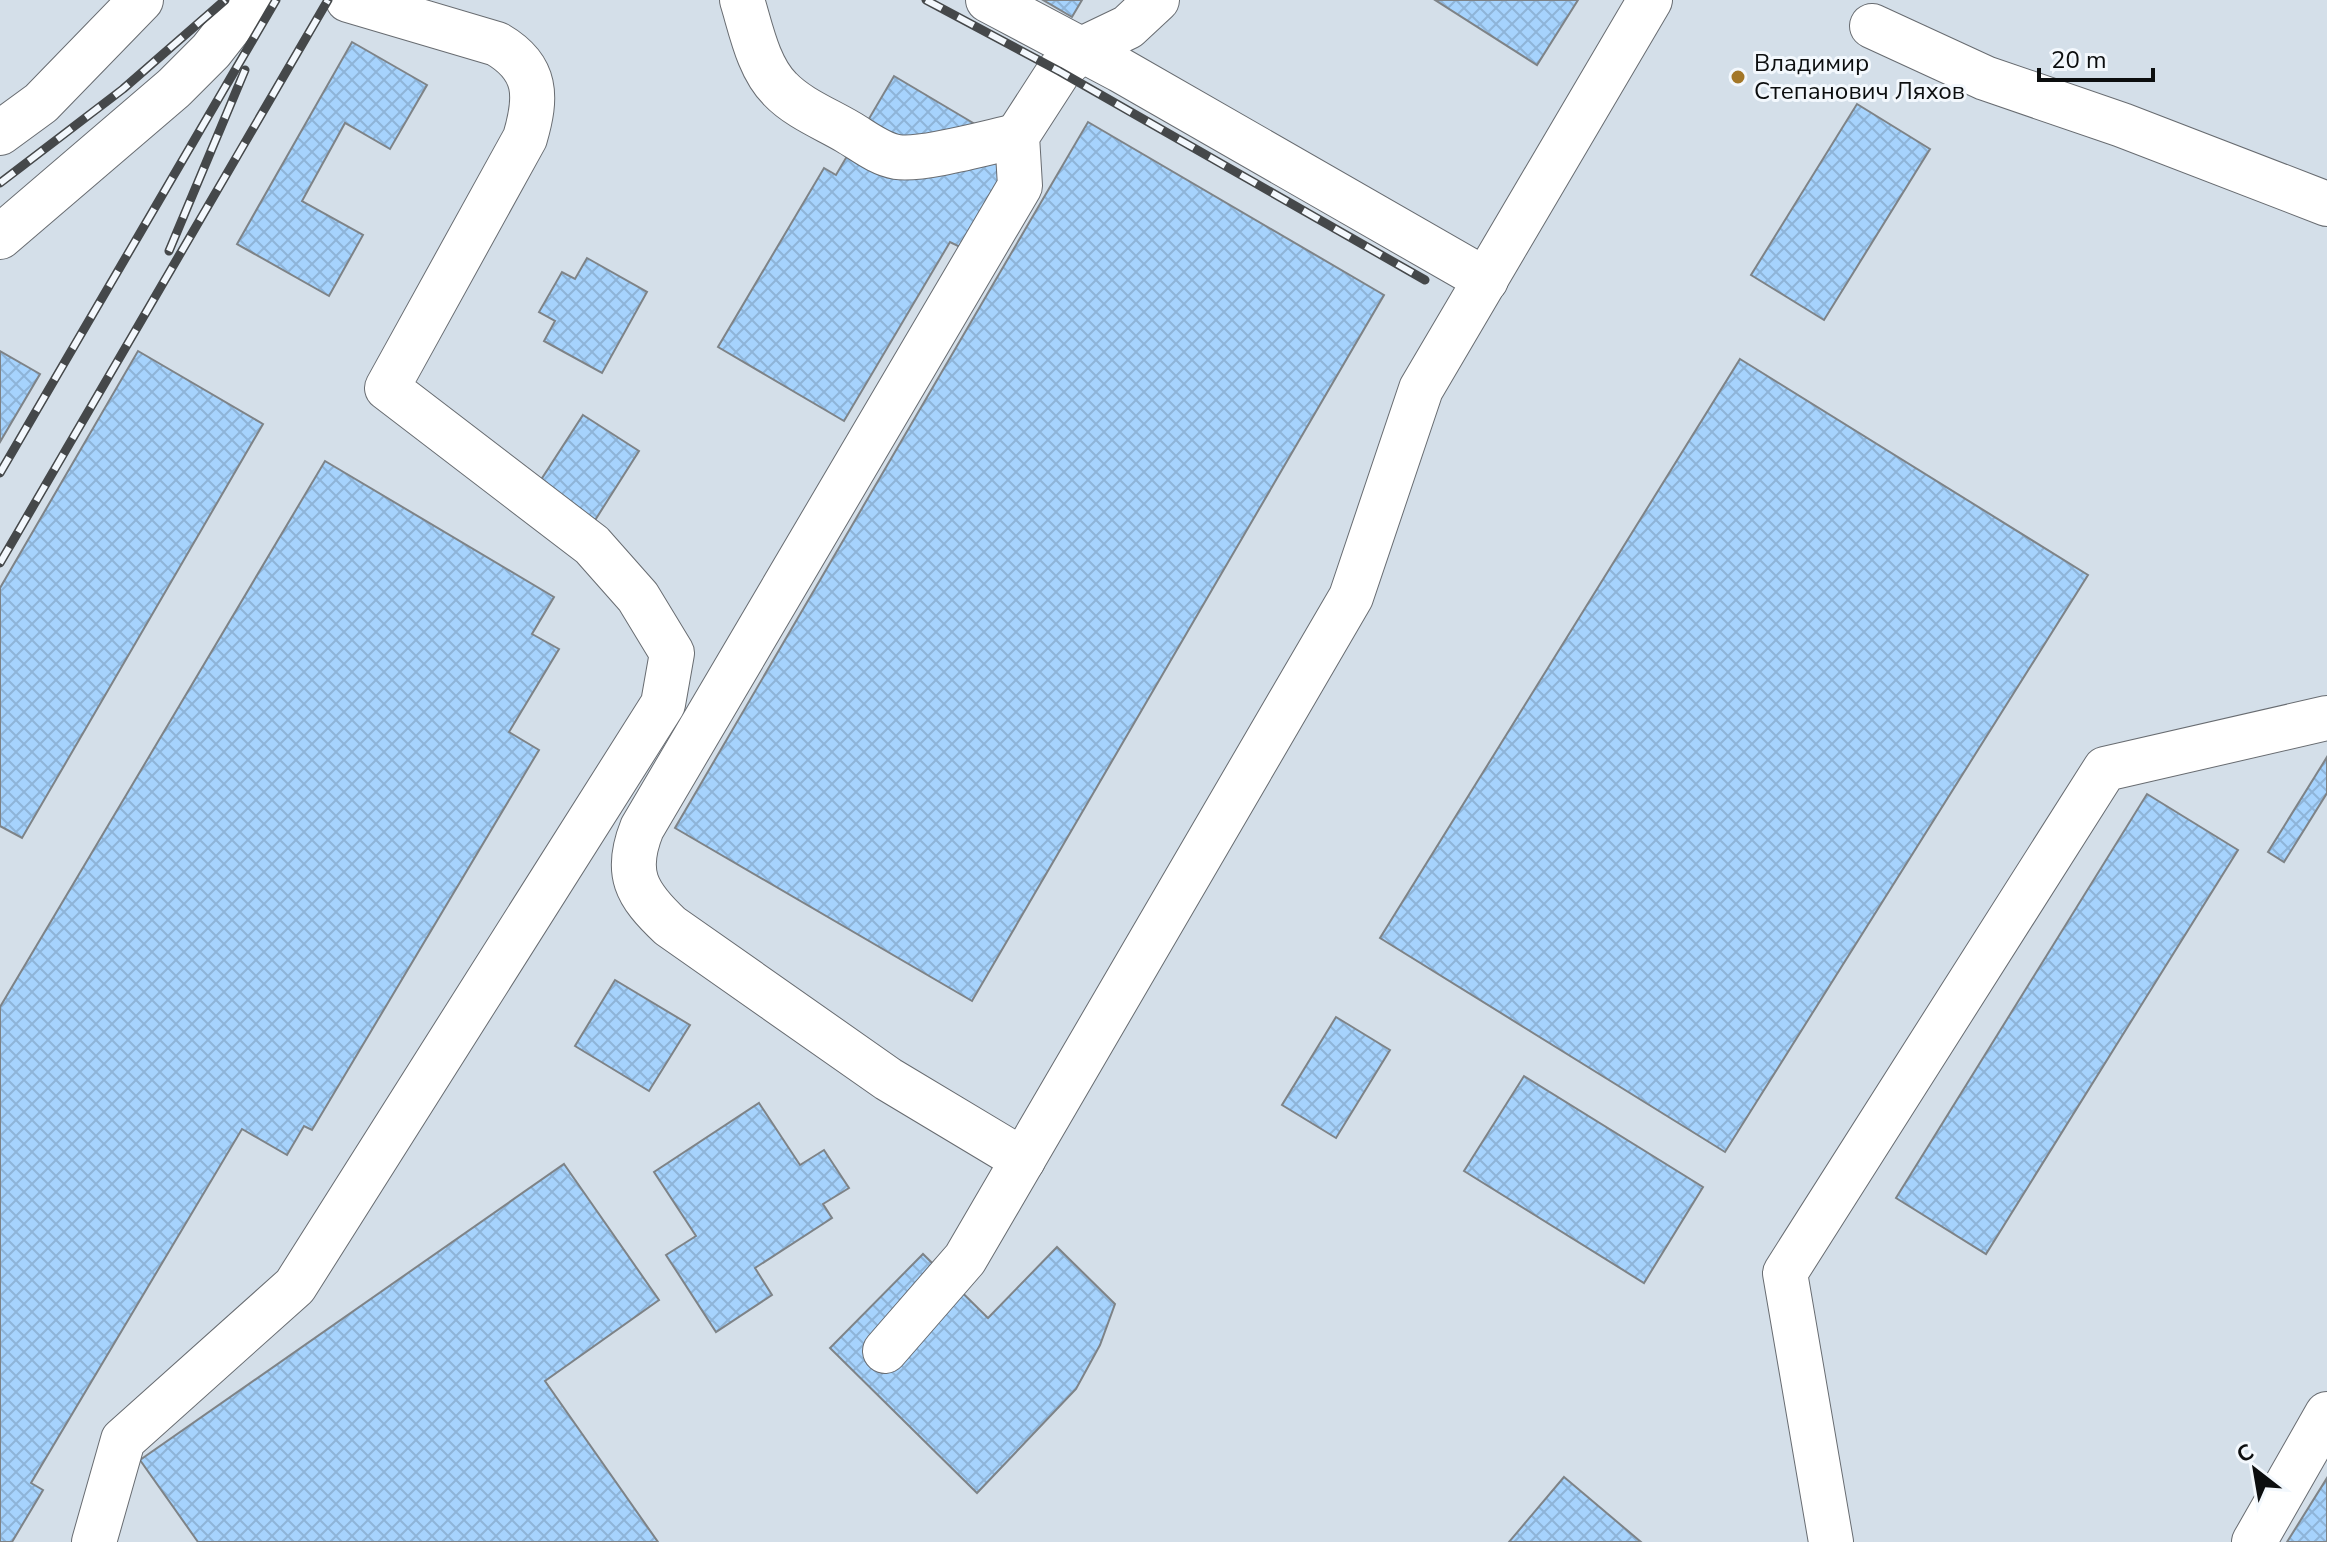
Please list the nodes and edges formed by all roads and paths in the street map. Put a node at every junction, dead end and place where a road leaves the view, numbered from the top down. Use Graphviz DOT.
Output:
graph roads {
  1 [pos="141,0"];
  2 [pos="251,0"];
  3 [pos="348,0"];
  4 [pos="742,0"];
  5 [pos="988,0"];
  6 [pos="1157,0"];
  7 [pos="1650,0"];
  8 [pos="1872,26"];
  9 [pos="1082,49"];
  10 [pos="0,133"];
  11 [pos="1017,136"];
  12 [pos="2327,204"];
  13 [pos="0,237"];
  14 [pos="1486,280"];
  15 [pos="2327,718"];
  16 [pos="1023,1160"];
  17 [pos="885,1351"];
  18 [pos="2327,1414"];
  19 [pos="94,1542"];
  20 [pos="1831,1542"];
  21 [pos="2254,1542"];
  1 -- 10 [label="lane"];
  2 -- 13 [label="lane"];
  3 -- 19 [label="lane"];
  4 -- 11 [label="lane"];
  5 -- 9 [label="lane"];
  6 -- 9 [label="lane"];
  7 -- 14 [label="lane"];
  8 -- 12 [label="lane"];
  9 -- 11 [label="lane"];
  9 -- 14 [label="lane"];
  11 -- 16 [label="lane"];
  14 -- 16 [label="lane"];
  15 -- 20 [label="lane"];
  16 -- 17 [label="lane"];
  18 -- 21 [label="lane"];
}
